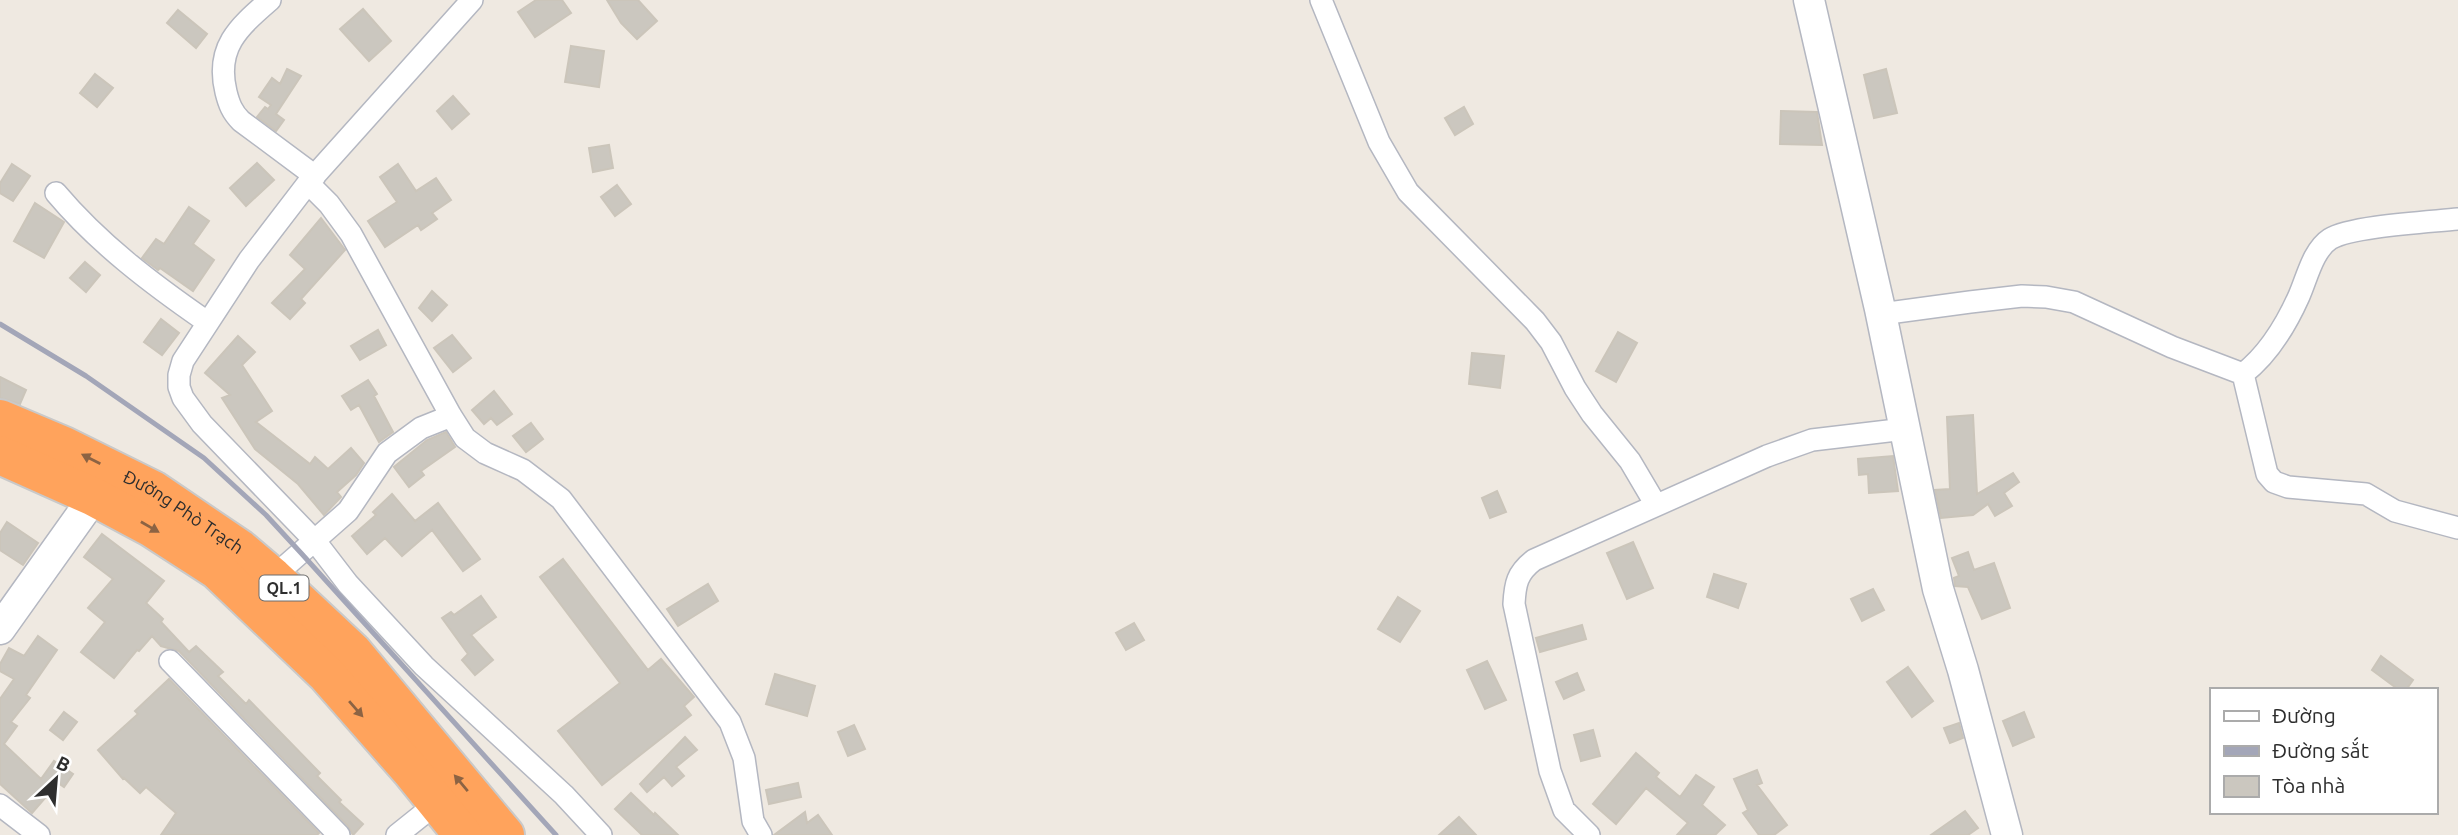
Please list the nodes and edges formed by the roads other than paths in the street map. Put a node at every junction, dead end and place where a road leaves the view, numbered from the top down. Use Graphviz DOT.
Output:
graph roads {
  1 [pos="270,0"];
  2 [pos="472,0"];
  3 [pos="1321,0"];
  4 [pos="1809,0"];
  5 [pos="311,180"];
  6 [pos="56,193"];
  7 [pos="2458,219"];
  8 [pos="1881,314"];
  9 [pos="207,322"];
  10 [pos="2243,374"];
  11 [pos="451,416"];
  12 [pos="0,419"];
  13 [pos="1905,429"];
  14 [pos="0,456"];
  15 [pos="94,496"];
  16 [pos="1656,505"];
  17 [pos="2458,528"];
  18 [pos="315,541"];
  19 [pos="273,578"];
  20 [pos="0,629"];
  21 [pos="170,661"];
  22 [pos="339,663"];
  23 [pos="437,803"];
  24 [pos="0,805"];
  25 [pos="40,835"];
  26 [pos="339,835"];
  27 [pos="397,835"];
  28 [pos="463,835"];
  29 [pos="505,835"];
  30 [pos="601,835"];
  31 [pos="761,835"];
  32 [pos="1589,835"];
  33 [pos="2007,835"];
  1 -- 5 [label="street"];
  2 -- 5 [label="street"];
  3 -- 16 [label="street"];
  4 -- 8 [label="main road"];
  5 -- 9 [label="street"];
  5 -- 11 [label="street"];
  6 -- 9 [label="street"];
  7 -- 10 [label="street"];
  8 -- 10 [label="street"];
  8 -- 13 [label="main road"];
  9 -- 18 [label="street"];
  10 -- 17 [label="street"];
  11 -- 18 [label="street"];
  11 -- 31 [label="street"];
  19 -- 12 [label="highway, Đường Phò Trạch / QL.1, one-way"];
  13 -- 16 [label="street"];
  13 -- 33 [label="main road"];
  14 -- 15 [label="highway, Đường Phò Trạch / QL.1"];
  15 -- 20 [label="main road"];
  15 -- 22 [label="highway, Đường Phò Trạch / QL.1, one-way"];
  16 -- 32 [label="street"];
  18 -- 19 [label="street"];
  18 -- 30 [label="street"];
  19 -- 22 [label="highway, Đường Phò Trạch / QL.1"];
  21 -- 26 [label="street"];
  22 -- 23 [label="highway, Đường Phò Trạch / QL.1, one-way"];
  29 -- 22 [label="highway, Đường Phò Trạch / QL.1, one-way"];
  23 -- 27 [label="street"];
  23 -- 28 [label="highway, Đường Phò Trạch / QL.1"];
  24 -- 25 [label="street"];
}
